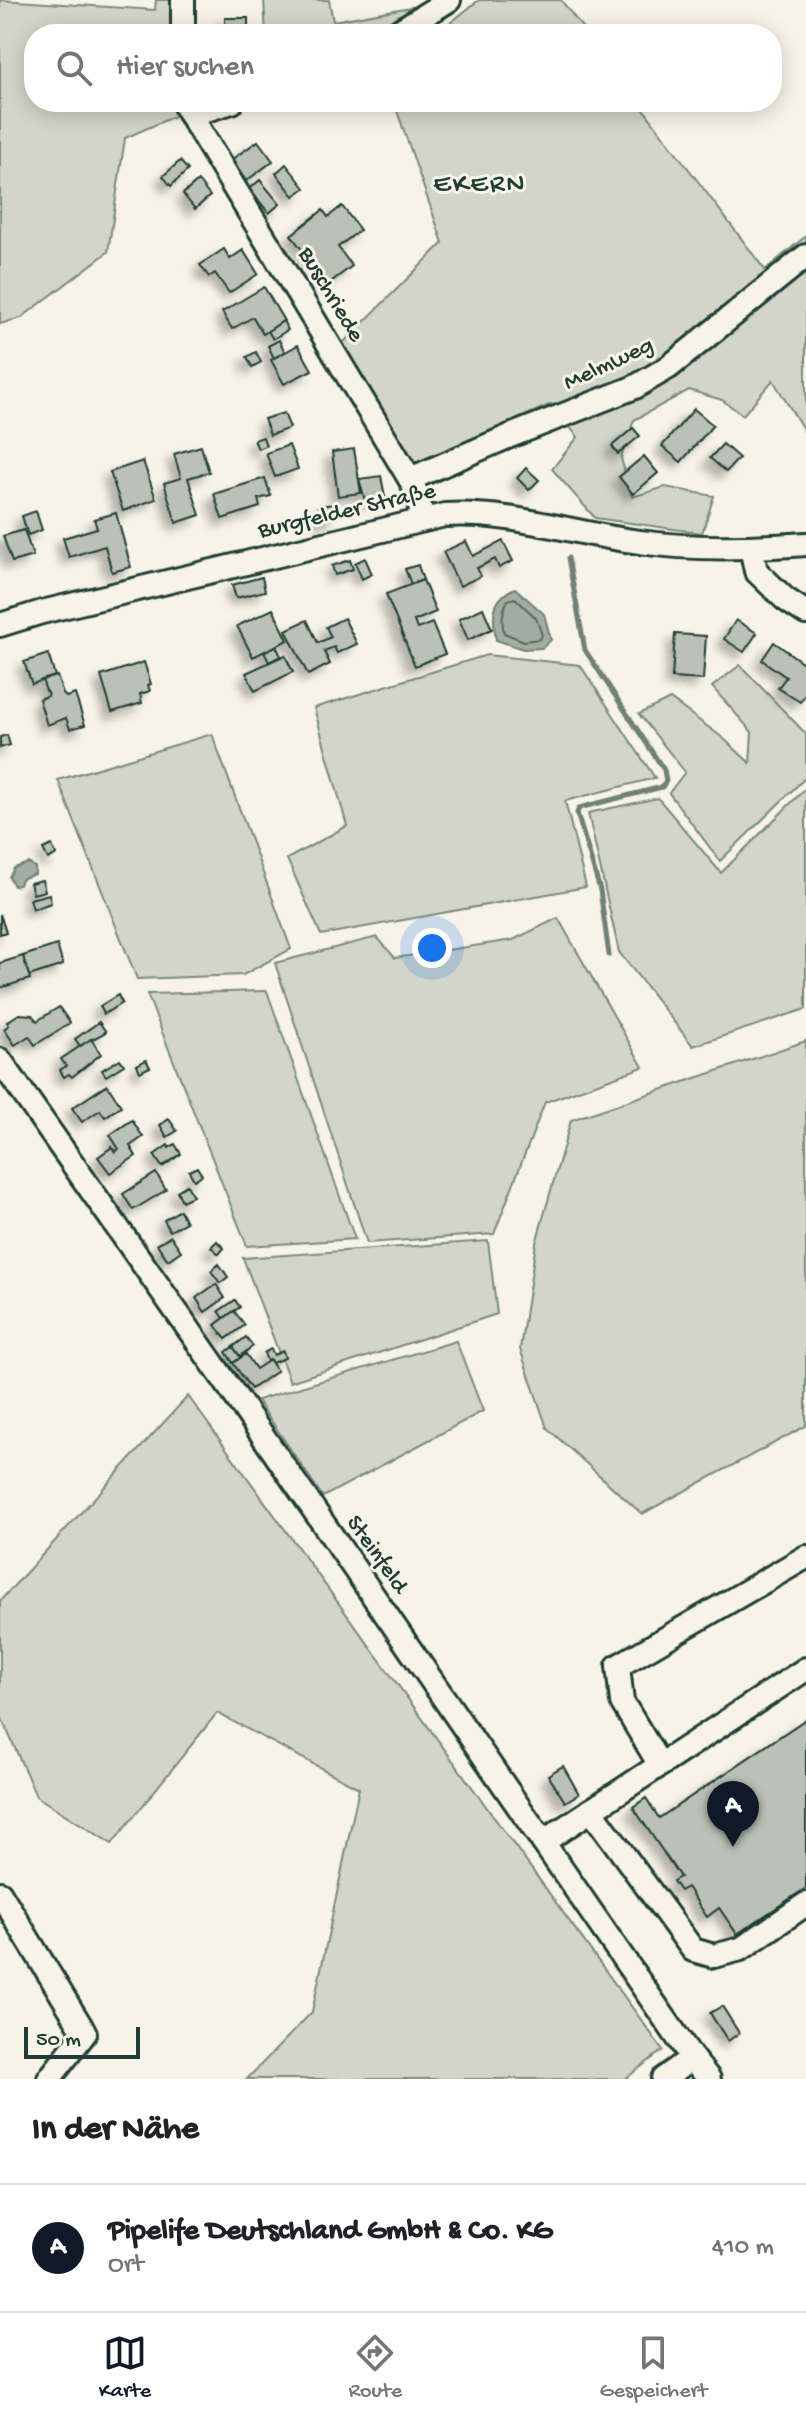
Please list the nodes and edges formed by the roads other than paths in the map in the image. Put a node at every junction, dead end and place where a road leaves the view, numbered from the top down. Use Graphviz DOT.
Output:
graph roads {
  1 [pos="183,0"];
  2 [pos="449,0"];
  3 [pos="183,24"];
  4 [pos="410,24"];
  5 [pos="190,112"];
  6 [pos="806,256"];
  7 [pos="410,479"];
  8 [pos="423,518"];
  9 [pos="806,544"];
  10 [pos="751,547"];
  11 [pos="806,613"];
  12 [pos="0,625"];
  13 [pos="0,1060"];
  14 [pos="806,1557"];
  15 [pos="806,1669"];
  16 [pos="660,1765"];
  17 [pos="591,1810"];
  18 [pos="543,1842"];
  19 [pos="0,1893"];
  20 [pos="806,1904"];
  21 [pos="692,2058"];
  22 [pos="49,2079"];
  23 [pos="663,2079"];
  24 [pos="709,2079"];
  1 -- 3 [label="street"];
  2 -- 4 [label="street"];
  5 -- 7 [label="street, Buschriede"];
  6 -- 7 [label="street, Melmweg"];
  7 -- 8 [label="street, Buschriede"];
  8 -- 10 [label="street, Burgfelder Straße"];
  8 -- 12 [label="street, Burgfelder Straße"];
  9 -- 10 [label="street, Burgfelder Straße"];
  10 -- 11 [label="street"];
  13 -- 18 [label="street, Steinfeld"];
  14 -- 16 [label="street"];
  15 -- 16 [label="street"];
  16 -- 17 [label="street"];
  17 -- 18 [label="street"];
  17 -- 20 [label="street"];
  18 -- 21 [label="street, Steinfeld"];
  19 -- 22 [label="street"];
  21 -- 23 [label="street"];
  21 -- 24 [label="street, Steinfeld"];
}
